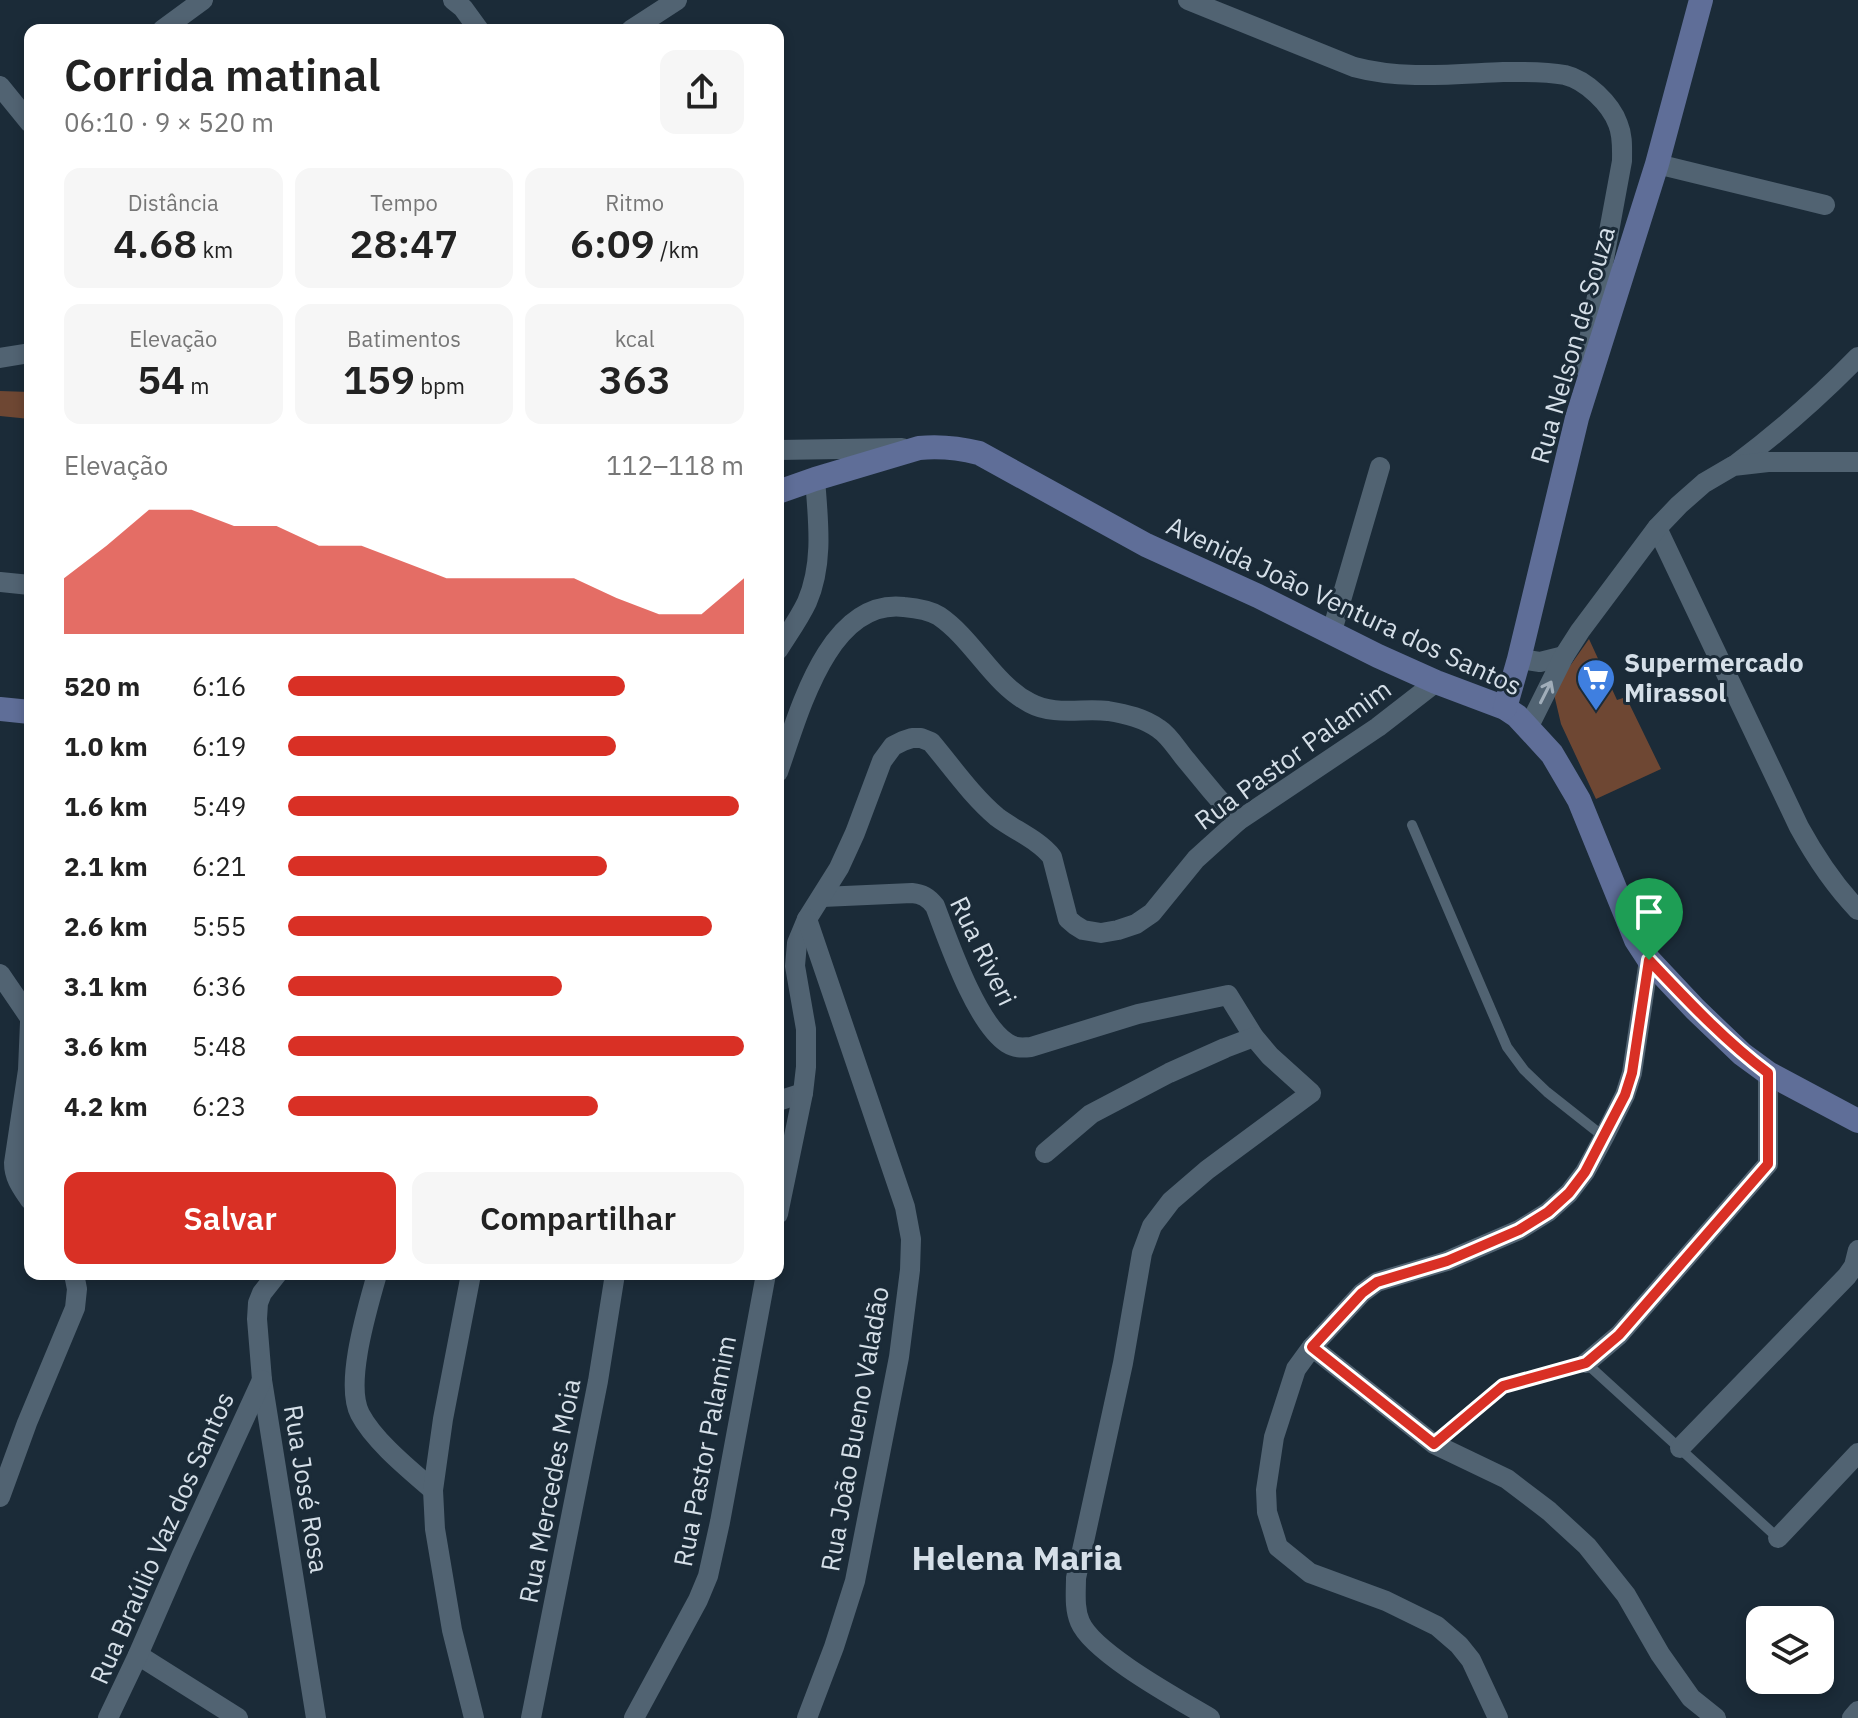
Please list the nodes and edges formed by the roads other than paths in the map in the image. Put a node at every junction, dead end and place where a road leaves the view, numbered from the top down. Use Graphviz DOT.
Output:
graph roads {
  1 [pos="203,0"];
  2 [pos="453,0"];
  3 [pos="677,0"];
  4 [pos="1188,0"];
  5 [pos="1701,0"];
  6 [pos="173,24"];
  7 [pos="475,24"];
  8 [pos="640,24"];
  9 [pos="0,86"];
  10 [pos="24,116"];
  11 [pos="1657,164"];
  12 [pos="1825,205"];
  13 [pos="24,354"];
  14 [pos="1858,357"];
  15 [pos="0,358"];
  16 [pos="1577,418"];
  17 [pos="919,448"];
  18 [pos="784,450"];
  19 [pos="1858,462"];
  20 [pos="1733,466"];
  21 [pos="1380,467"];
  22 [pos="815,479"];
  23 [pos="784,490"];
  24 [pos="1657,528"];
  25 [pos="0,582"];
  26 [pos="24,584"];
  27 [pos="1332,631"];
  28 [pos="784,640"];
  29 [pos="1564,656"];
  30 [pos="1519,659"];
  31 [pos="1436,682"];
  32 [pos="1505,708"];
  33 [pos="0,709"];
  34 [pos="24,711"];
  35 [pos="1528,728"];
  36 [pos="784,756"];
  37 [pos="1238,821"];
  38 [pos="1412,825"];
  39 [pos="822,897"];
  40 [pos="1858,910"];
  41 [pos="807,919"];
  42 [pos="1649,960"];
  43 [pos="0,974"];
  44 [pos="24,1011"];
  45 [pos="1254,1037"];
  46 [pos="1768,1073"];
  47 [pos="803,1093"];
  48 [pos="24,1097"];
  49 [pos="784,1099"];
  50 [pos="1858,1121"];
  51 [pos="1604,1137"];
  52 [pos="1045,1153"];
  53 [pos="784,1185"];
  54 [pos="24,1191"];
  55 [pos="1858,1250"];
  56 [pos="75,1280"];
  57 [pos="272,1280"];
  58 [pos="375,1280"];
  59 [pos="470,1280"];
  60 [pos="614,1280"];
  61 [pos="765,1280"];
  62 [pos="1312,1347"];
  63 [pos="1586,1363"];
  64 [pos="262,1380"];
  65 [pos="1434,1444"];
  66 [pos="1680,1448"];
  67 [pos="1858,1453"];
  68 [pos="433,1490"];
  69 [pos="0,1497"];
  70 [pos="1778,1538"];
  71 [pos="138,1655"];
  72 [pos="1858,1711"];
  73 [pos="108,1718"];
  74 [pos="238,1718"];
  75 [pos="316,1718"];
  76 [pos="474,1718"];
  77 [pos="531,1718"];
  78 [pos="634,1718"];
  79 [pos="807,1718"];
  80 [pos="1210,1718"];
  81 [pos="1498,1718"];
  82 [pos="1716,1718"];
  83 [pos="1852,1718"];
  1 -- 6 [label="street"];
  2 -- 7 [label="street"];
  3 -- 8 [label="street"];
  4 -- 16 [label="street"];
  5 -- 11 [label="main road, Rua Nelson de Souza"];
  9 -- 10 [label="street"];
  11 -- 12 [label="street"];
  11 -- 16 [label="main road, Rua Nelson de Souza"];
  13 -- 15 [label="street"];
  14 -- 20 [label="street"];
  16 -- 30 [label="main road, Rua Nelson de Souza"];
  17 -- 18 [label="street"];
  17 -- 22 [label="main road, Avenida João Ventura dos Santos"];
  17 -- 27 [label="main road, Avenida João Ventura dos Santos"];
  19 -- 20 [label="street"];
  20 -- 24 [label="street"];
  21 -- 27 [label="street"];
  22 -- 23 [label="main road, Avenida João Ventura dos Santos"];
  22 -- 28 [label="street"];
  24 -- 29 [label="street"];
  24 -- 40 [label="street"];
  25 -- 26 [label="street"];
  27 -- 31 [label="main road, Avenida João Ventura dos Santos"];
  29 -- 30 [label="street"];
  35 -- 29 [label="street, one-way"];
  30 -- 32 [label="main road, Rua Nelson de Souza"];
  31 -- 32 [label="main road, Avenida João Ventura dos Santos"];
  31 -- 37 [label="street, Rua Pastor Palamim"];
  32 -- 35 [label="main road, Avenida João Ventura dos Santos"];
  33 -- 34 [label="main road"];
  35 -- 42 [label="main road, Avenida João Ventura dos Santos"];
  36 -- 37 [label="street"];
  37 -- 39 [label="street, Rua Pastor Palamim"];
  38 -- 51 [label="lane"];
  39 -- 41 [label="street, Rua Pastor Palamim"];
  39 -- 45 [label="street, Rua Riveri"];
  41 -- 47 [label="street, Rua Pastor Palamim"];
  41 -- 79 [label="street, Rua João Bueno Valadão"];
  42 -- 46 [label="main road, Avenida João Ventura dos Santos"];
  42 -- 51 [label="street"];
  43 -- 44 [label="street"];
  45 -- 52 [label="street"];
  45 -- 80 [label="street"];
  46 -- 50 [label="main road, Avenida João Ventura dos Santos"];
  46 -- 63 [label="street"];
  47 -- 49 [label="street"];
  47 -- 53 [label="street, Rua Pastor Palamim"];
  48 -- 54 [label="street"];
  51 -- 62 [label="street"];
  55 -- 66 [label="street"];
  56 -- 69 [label="street"];
  57 -- 64 [label="street, Rua José Rosa"];
  58 -- 68 [label="street"];
  59 -- 68 [label="street"];
  60 -- 77 [label="street, Rua Mercedes Moia"];
  61 -- 78 [label="street, Rua Pastor Palamim"];
  62 -- 65 [label="street"];
  62 -- 81 [label="street"];
  63 -- 65 [label="lane"];
  63 -- 66 [label="lane"];
  64 -- 71 [label="street, Rua Braúlio Vaz dos Santos"];
  64 -- 75 [label="street, Rua José Rosa"];
  65 -- 82 [label="street"];
  66 -- 70 [label="lane"];
  67 -- 70 [label="street"];
  68 -- 76 [label="street"];
  71 -- 73 [label="street, Rua Braúlio Vaz dos Santos"];
  71 -- 74 [label="street"];
  72 -- 83 [label="street"];
}
